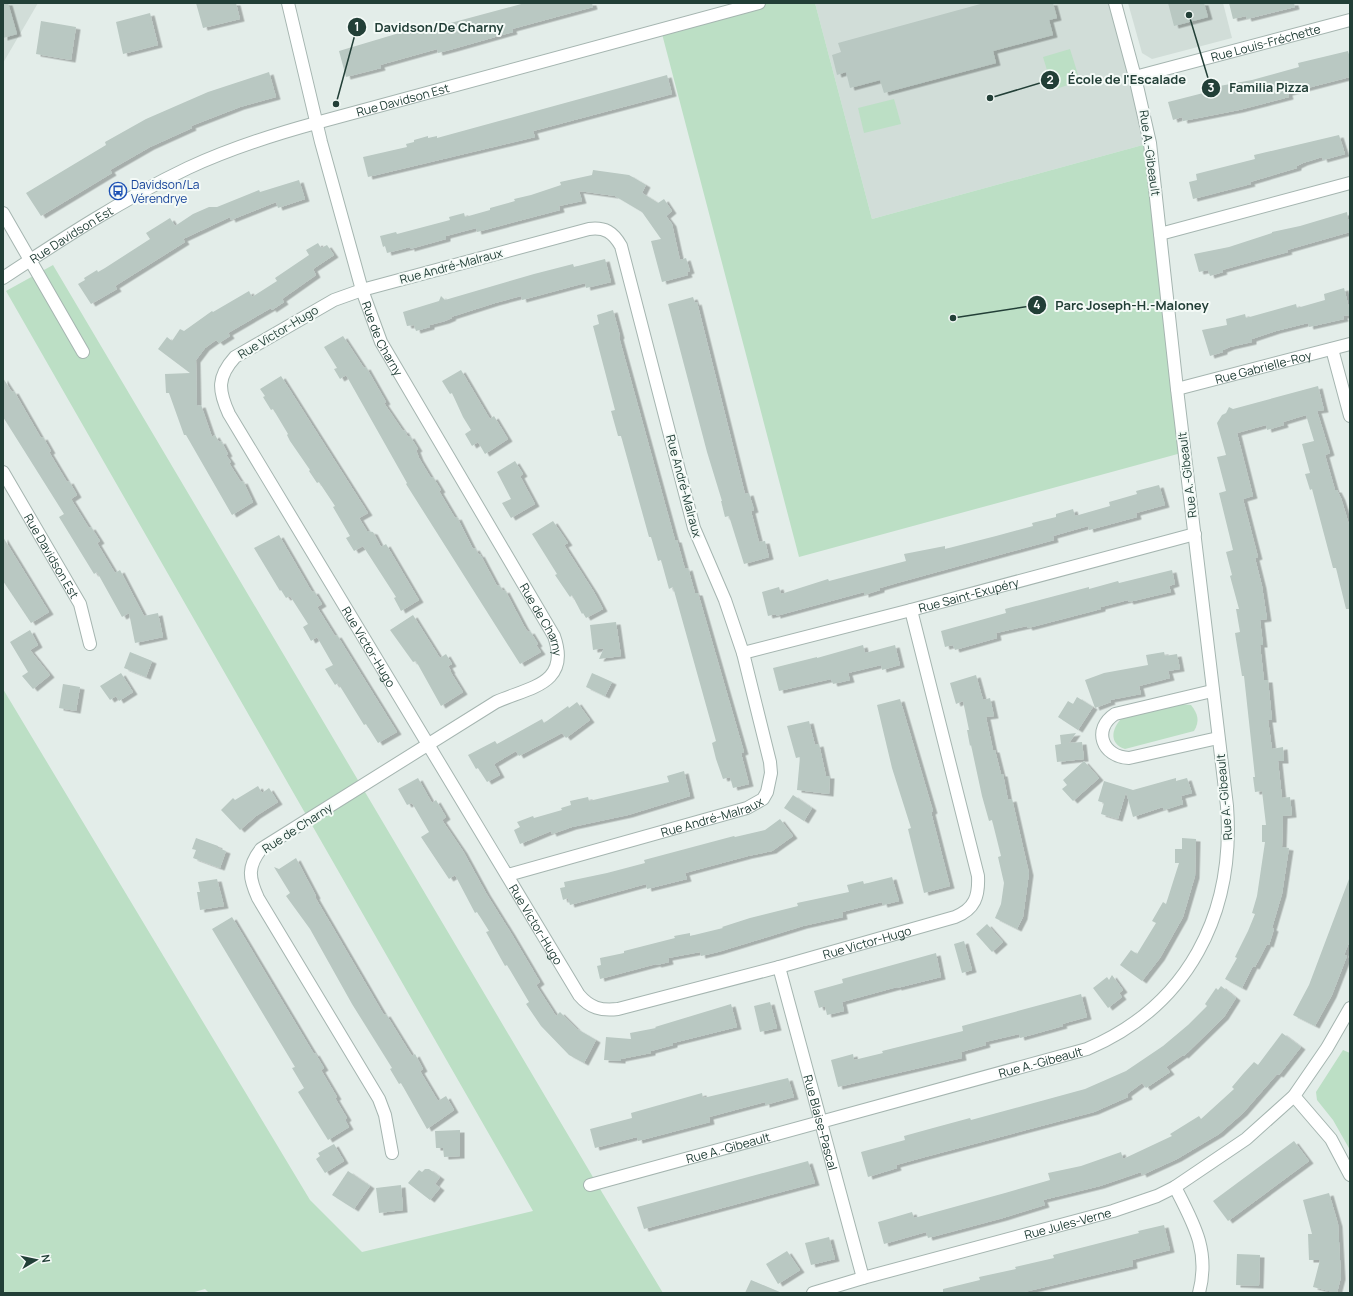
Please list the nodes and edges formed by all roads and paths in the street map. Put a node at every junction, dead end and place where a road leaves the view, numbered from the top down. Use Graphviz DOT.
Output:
graph roads {
  1 [pos="288,3"];
  2 [pos="759,3"];
  3 [pos="1115,3"];
  4 [pos="1350,20"];
  5 [pos="1136,77"];
  6 [pos="316,123"];
  7 [pos="1350,182"];
  8 [pos="3,213"];
  9 [pos="1160,234"];
  10 [pos="30,261"];
  11 [pos="3,278"];
  12 [pos="362,290"];
  13 [pos="1350,344"];
  14 [pos="1332,349"];
  15 [pos="83,352"];
  16 [pos="1177,389"];
  17 [pos="1350,416"];
  18 [pos="3,472"];
  19 [pos="1195,534"];
  20 [pos="911,610"];
  21 [pos="90,644"];
  22 [pos="742,653"];
  23 [pos="1212,691"];
  24 [pos="1218,738"];
  25 [pos="429,744"];
  26 [pos="508,875"];
  27 [pos="779,967"];
  28 [pos="1350,1008"];
  29 [pos="1294,1096"];
  30 [pos="821,1123"];
  31 [pos="392,1153"];
  32 [pos="1350,1175"];
  33 [pos="590,1185"];
  34 [pos="1175,1187"];
  35 [pos="863,1278"];
  36 [pos="814,1293"];
  37 [pos="1199,1293"];
  1 -- 6 [label="street, Rue de Charny"];
  2 -- 6 [label="street, Rue Davidson Est"];
  3 -- 5 [label="street, Rue A.-Gibeault"];
  4 -- 5 [label="street, Rue Louis-Fréchette"];
  5 -- 9 [label="street, Rue A.-Gibeault"];
  6 -- 10 [label="street, Rue Davidson Est"];
  6 -- 12 [label="street, Rue de Charny"];
  7 -- 9 [label="street"];
  8 -- 10 [label="street"];
  9 -- 16 [label="street, Rue A.-Gibeault"];
  10 -- 11 [label="street, Rue Davidson Est"];
  10 -- 15 [label="street"];
  12 -- 22 [label="street, Rue André-Malraux"];
  12 -- 25 [label="street, Rue de Charny"];
  12 -- 25 [label="street, Rue Victor-Hugo"];
  13 -- 14 [label="street, Rue Gabrielle-Roy"];
  14 -- 16 [label="street, Rue Gabrielle-Roy"];
  14 -- 17 [label="street"];
  16 -- 19 [label="street, Rue A.-Gibeault"];
  18 -- 21 [label="street, Rue Davidson Est"];
  19 -- 20 [label="street, Rue Saint-Exupéry"];
  19 -- 23 [label="street, Rue A.-Gibeault"];
  20 -- 22 [label="street, Rue Saint-Exupéry"];
  20 -- 27 [label="street, Rue Victor-Hugo"];
  22 -- 26 [label="street, Rue André-Malraux"];
  23 -- 24 [label="street, Rue A.-Gibeault"];
  23 -- 24 [label="street"];
  24 -- 30 [label="street, Rue A.-Gibeault"];
  25 -- 26 [label="street, Rue Victor-Hugo"];
  25 -- 31 [label="street, Rue de Charny"];
  26 -- 27 [label="street, Rue Victor-Hugo"];
  27 -- 30 [label="street, Rue Blaise-Pascal"];
  28 -- 29 [label="street, Rue Jules-Verne"];
  29 -- 32 [label="street"];
  29 -- 34 [label="street, Rue Jules-Verne"];
  30 -- 33 [label="street, Rue A.-Gibeault"];
  30 -- 35 [label="street, Rue Blaise-Pascal"];
  34 -- 35 [label="street, Rue Jules-Verne"];
  34 -- 37 [label="street"];
  35 -- 36 [label="street, Rue Jules-Verne"];
}
